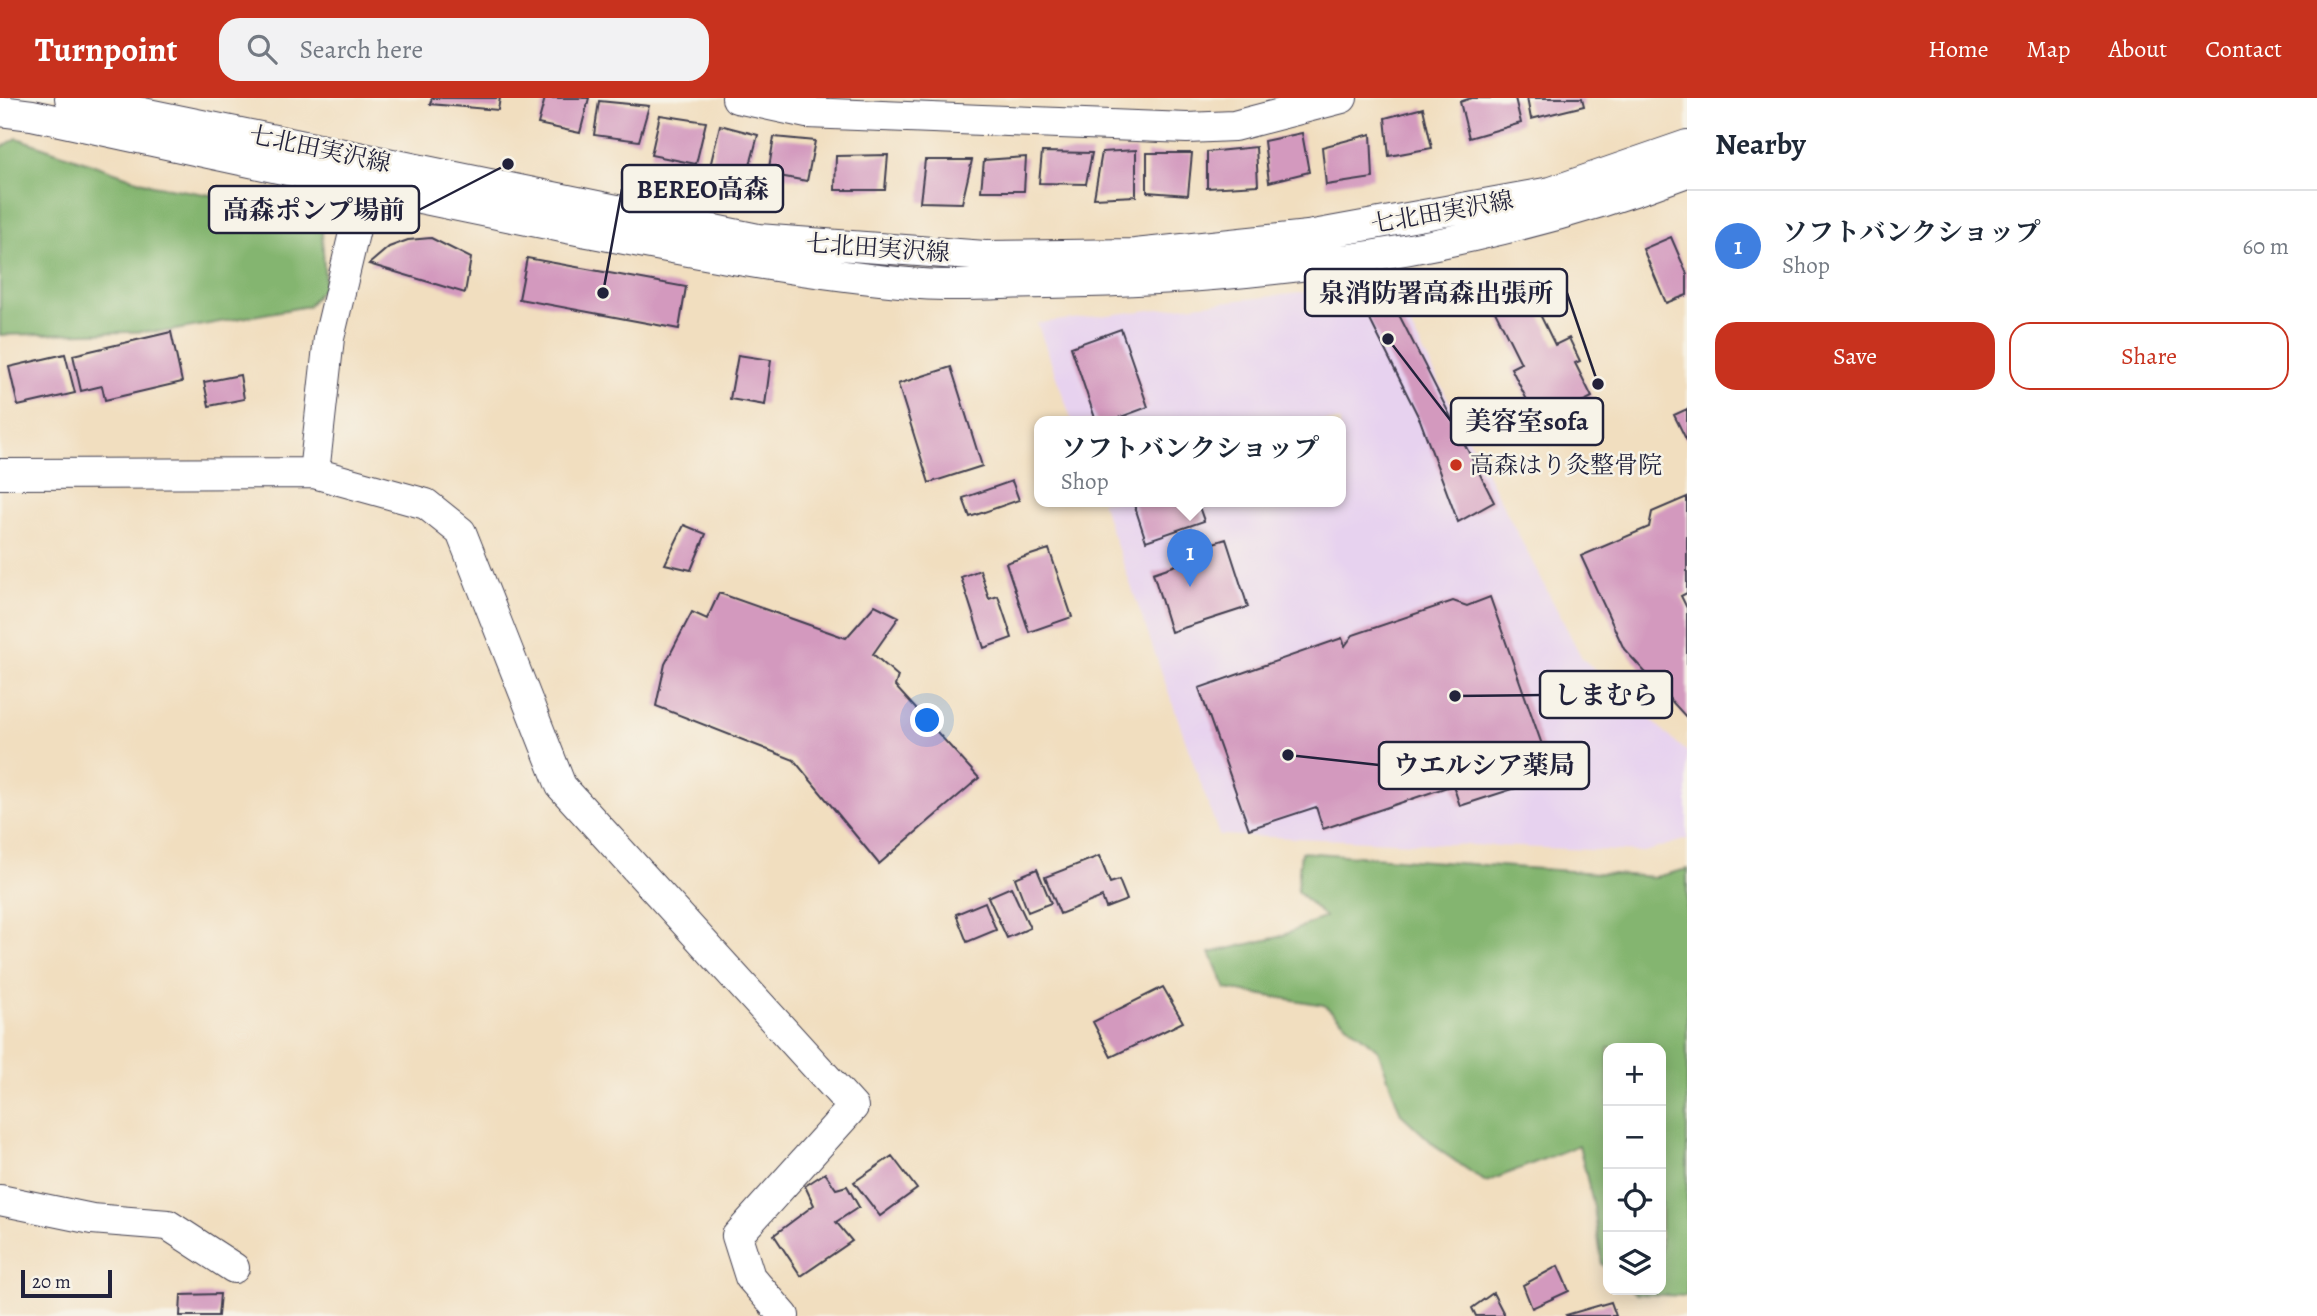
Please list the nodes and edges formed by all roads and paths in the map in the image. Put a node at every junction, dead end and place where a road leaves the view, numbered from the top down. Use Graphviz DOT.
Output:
graph roads {
  1 [pos="70,98"];
  2 [pos="737,98"];
  3 [pos="1342,98"];
  4 [pos="914,108"];
  5 [pos="0,111"];
  6 [pos="1686,168"];
  7 [pos="365,187"];
  8 [pos="314,473"];
  9 [pos="0,474"];
  10 [pos="0,1200"];
  11 [pos="234,1268"];
  12 [pos="784,1316"];
  1 -- 6 [label="street, 七北田実沢線"];
  2 -- 4 [label="street"];
  3 -- 4 [label="street"];
  5 -- 7 [label="street"];
  6 -- 7 [label="street"];
  7 -- 8 [label="street"];
  8 -- 9 [label="street"];
  8 -- 12 [label="street"];
  10 -- 11 [label="street"];
}
